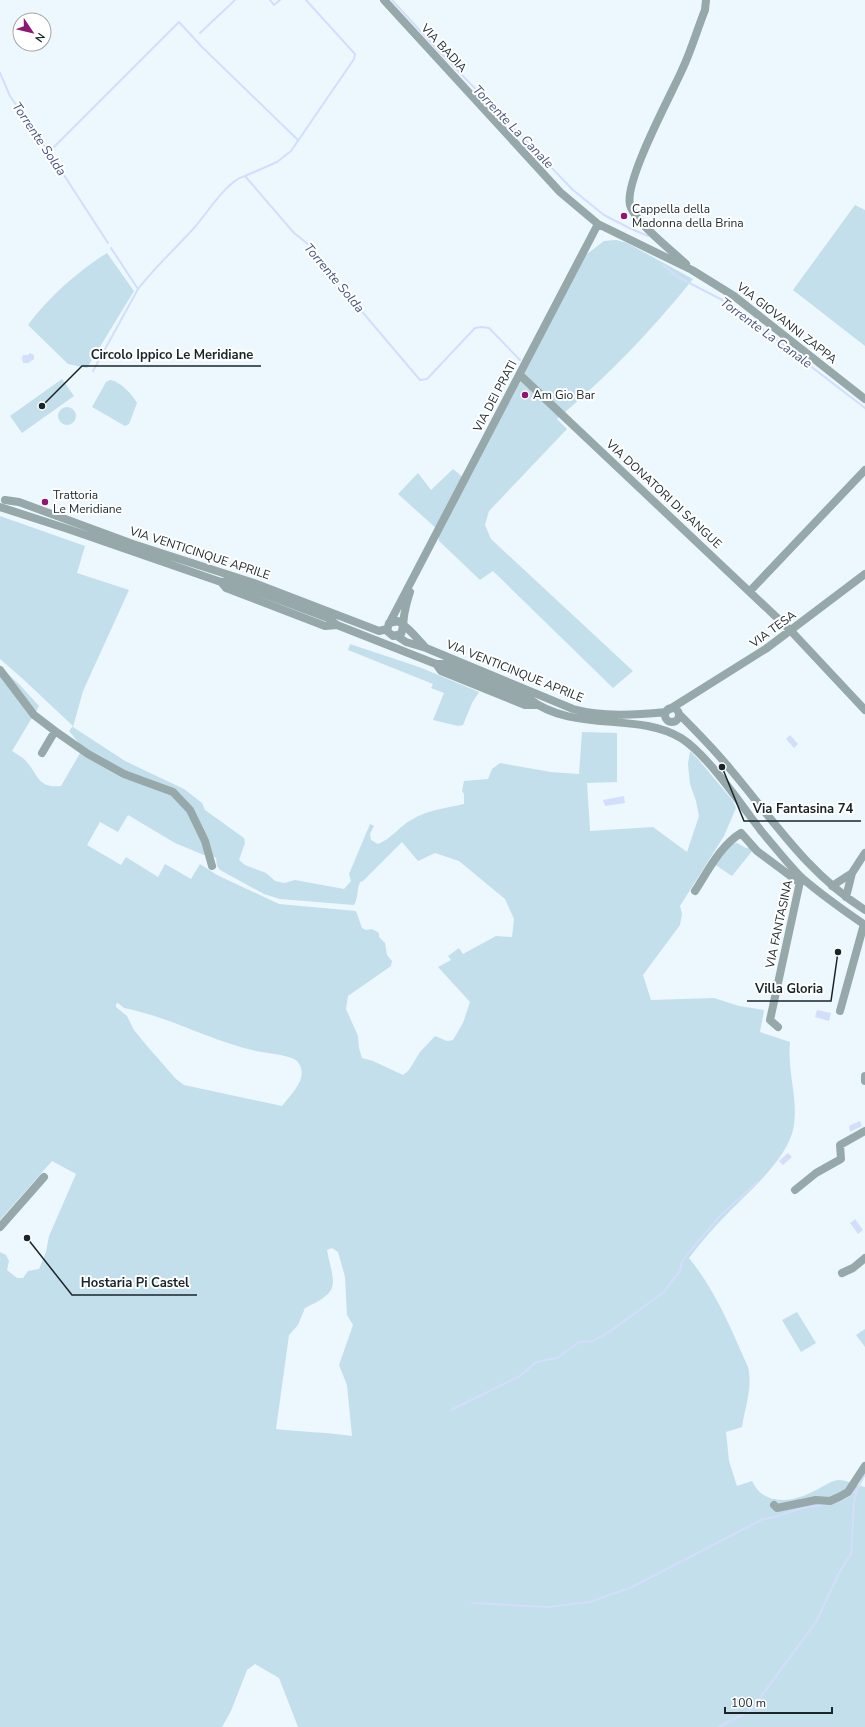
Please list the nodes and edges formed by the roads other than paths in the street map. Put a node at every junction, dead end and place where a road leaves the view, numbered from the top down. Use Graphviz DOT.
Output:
graph roads {
  1 [pos="384,0"];
  2 [pos="706,0"];
  3 [pos="598,224"];
  4 [pos="692,270"];
  5 [pos="520,375"];
  6 [pos="865,399"];
  7 [pos="865,470"];
  8 [pos="2,504"];
  9 [pos="865,574"];
  10 [pos="414,580"];
  11 [pos="750,592"];
  12 [pos="402,626"];
  13 [pos="388,627"];
  14 [pos="791,631"];
  15 [pos="396,636"];
  16 [pos="381,642"];
  17 [pos="393,647"];
  18 [pos="426,648"];
  19 [pos="0,670"];
  20 [pos="865,710"];
  21 [pos="673,712"];
  22 [pos="643,714"];
  23 [pos="670,721"];
  24 [pos="55,731"];
  25 [pos="696,732"];
  26 [pos="42,753"];
  27 [pos="865,853"];
  28 [pos="212,866"];
  29 [pos="852,873"];
  30 [pos="800,880"];
  31 [pos="832,886"];
  32 [pos="694,891"];
  33 [pos="846,896"];
  34 [pos="865,910"];
  35 [pos="864,925"];
  36 [pos="840,1011"];
  37 [pos="778,1028"];
  38 [pos="865,1076"];
  39 [pos="865,1081"];
  40 [pos="865,1131"];
  41 [pos="44,1177"];
  42 [pos="795,1190"];
  43 [pos="0,1227"];
  44 [pos="865,1258"];
  45 [pos="842,1273"];
  46 [pos="865,1466"];
  47 [pos="776,1506"];
  1 -- 3 [label="street, VIA BADIA"];
  2 -- 4 [label="street"];
  3 -- 4 [label="street, VIA BADIA"];
  3 -- 5 [label="street, VIA DEI PRATI"];
  4 -- 6 [label="street, VIA GIOVANNI ZAPPA"];
  5 -- 10 [label="street, VIA DEI PRATI"];
  5 -- 11 [label="street, VIA DONATORI DI SANGUE"];
  7 -- 11 [label="street"];
  8 -- 13 [label="street, VIA VENTICINQUE APRILE"];
  8 -- 16 [label="street, VIA VENTICINQUE APRILE"];
  9 -- 14 [label="street, VIA TESA"];
  10 -- 12 [label="street, VIA DEI PRATI"];
  10 -- 13 [label="street, VIA DEI PRATI"];
  11 -- 14 [label="street, VIA DONATORI DI SANGUE"];
  12 -- 13 [label="street"];
  12 -- 15 [label="street, VIA DEI PRATI"];
  12 -- 18 [label="street, VIA VENTICINQUE APRILE"];
  13 -- 15 [label="street"];
  13 -- 16 [label="street, VIA DEI PRATI"];
  14 -- 20 [label="street, VIA DONATORI DI SANGUE"];
  14 -- 21 [label="street, VIA TESA"];
  15 -- 17 [label="street, VIA DEI PRATI"];
  15 -- 18 [label="street, VIA VENTICINQUE APRILE"];
  16 -- 17 [label="street, VIA VENTICINQUE APRILE"];
  17 -- 30 [label="street, VIA VENTICINQUE APRILE"];
  18 -- 22 [label="street, VIA VENTICINQUE APRILE"];
  19 -- 24 [label="street"];
  21 -- 22 [label="street, VIA VENTICINQUE APRILE"];
  21 -- 23 [label="street"];
  21 -- 23 [label="street"];
  21 -- 25 [label="street"];
  22 -- 23 [label="street, VIA VENTICINQUE APRILE"];
  23 -- 25 [label="street"];
  24 -- 26 [label="street"];
  24 -- 28 [label="street"];
  25 -- 31 [label="street"];
  27 -- 29 [label="street"];
  29 -- 31 [label="street"];
  29 -- 33 [label="street"];
  30 -- 32 [label="street"];
  30 -- 35 [label="street, VIA FANTASINA"];
  30 -- 37 [label="street, VIA FANTASINA"];
  31 -- 33 [label="street"];
  33 -- 34 [label="street"];
  35 -- 36 [label="street"];
  38 -- 39 [label="street"];
  40 -- 42 [label="street"];
  41 -- 43 [label="street"];
  44 -- 45 [label="street"];
  46 -- 47 [label="street"];
}
